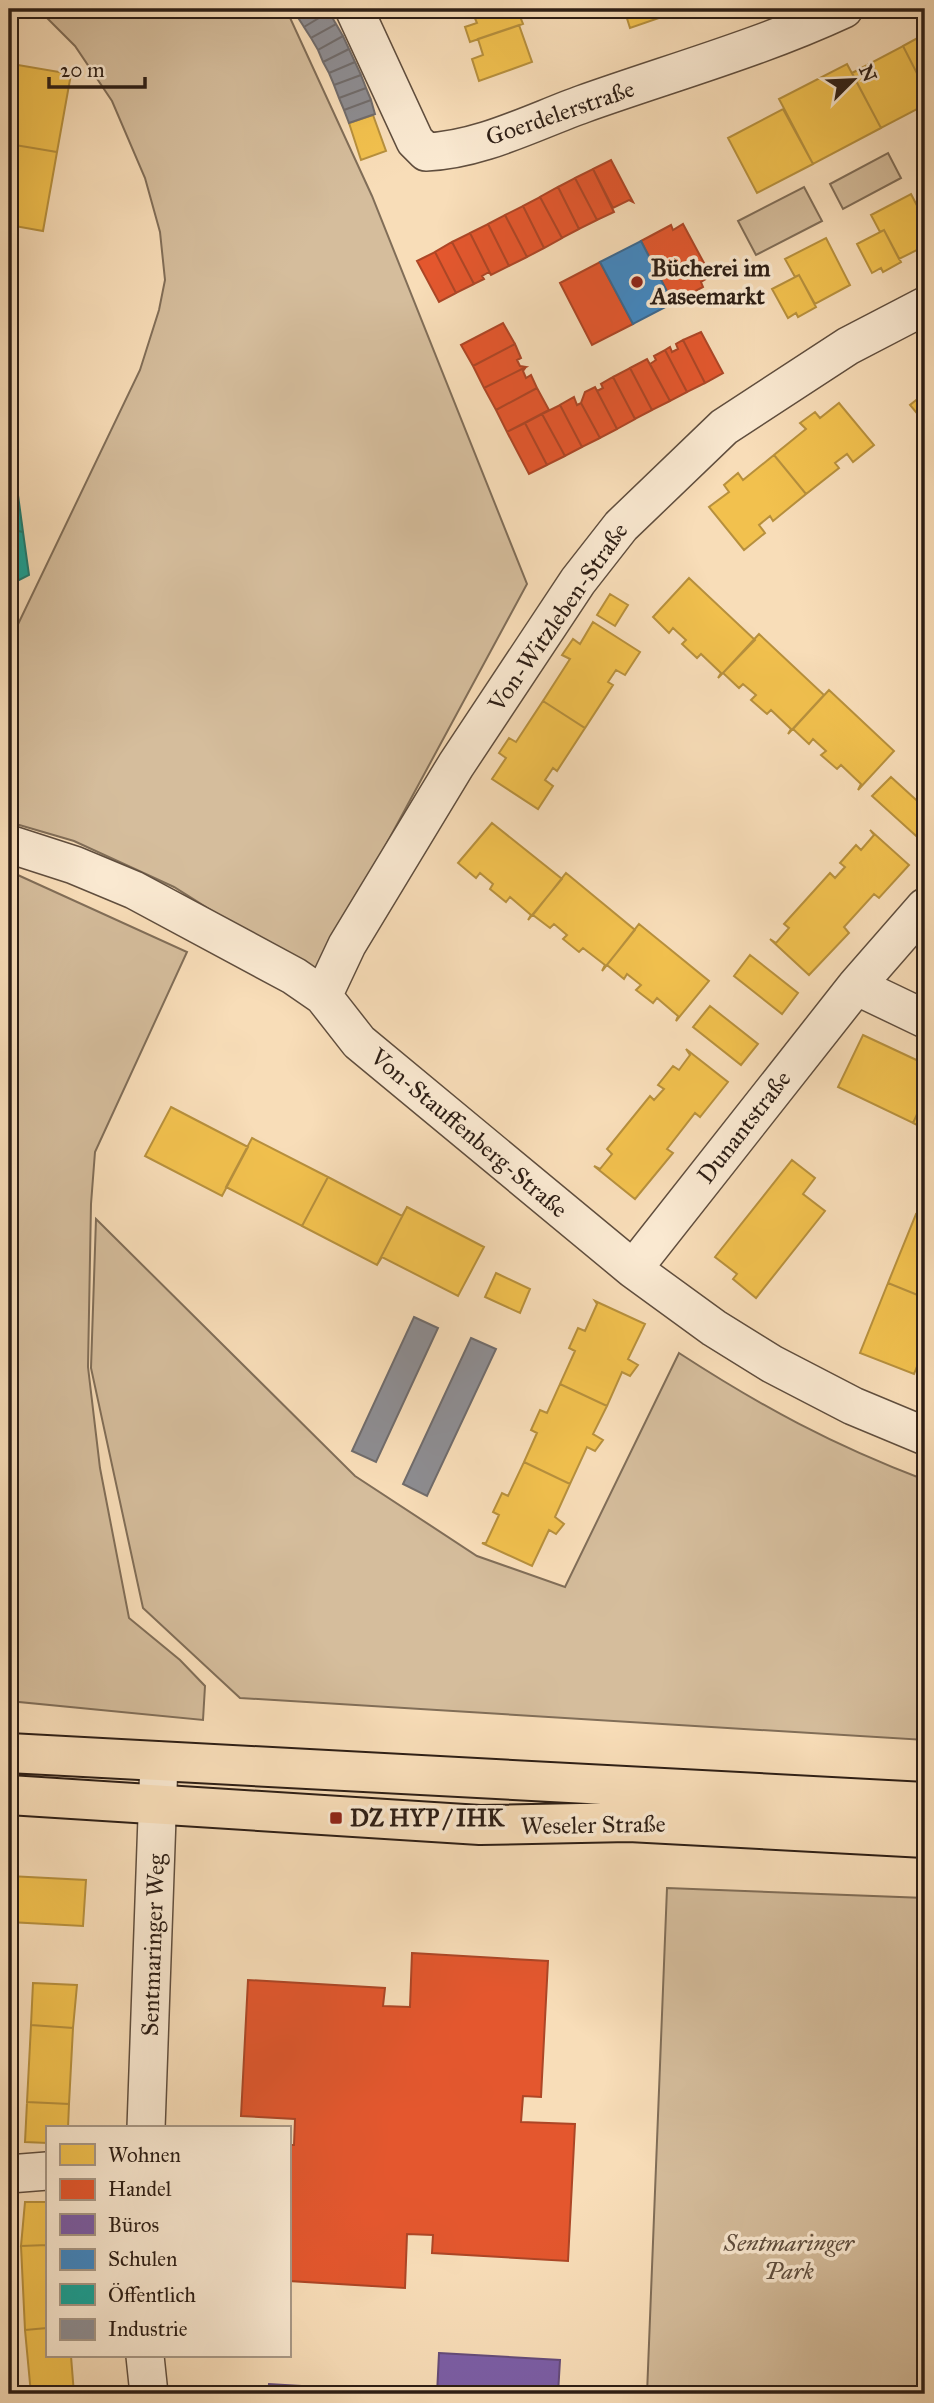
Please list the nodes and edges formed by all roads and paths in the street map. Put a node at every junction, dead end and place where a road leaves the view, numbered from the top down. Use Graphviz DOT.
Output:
graph roads {
  1 [pos="355,9"];
  2 [pos="844,9"];
  3 [pos="925,306"];
  4 [pos="9,844"];
  5 [pos="925,907"];
  6 [pos="856,986"];
  7 [pos="323,996"];
  8 [pos="925,1019"];
  9 [pos="634,1269"];
  10 [pos="925,1436"];
  11 [pos="9,1753"];
  12 [pos="159,1762"];
  13 [pos="9,1795"];
  14 [pos="925,1802"];
  15 [pos="159,1806"];
  16 [pos="925,1838"];
  17 [pos="145,2126"];
  18 [pos="46,2171"];
  19 [pos="9,2174"];
  20 [pos="145,2358"];
  21 [pos="149,2394"];
  1 -- 2 [label="street, Goerdelerstraße"];
  3 -- 7 [label="street, Von-Witzleben-Straße"];
  4 -- 7 [label="street, Von-Stauffenberg-Straße"];
  5 -- 6 [label="street, Dunantstraße"];
  6 -- 8 [label="street"];
  6 -- 9 [label="street, Dunantstraße"];
  7 -- 9 [label="street, Von-Stauffenberg-Straße"];
  9 -- 10 [label="street, Von-Stauffenberg-Straße"];
  11 -- 12 [label="main road, Weseler Straße"];
  12 -- 14 [label="main road, Weseler Straße"];
  12 -- 15 [label="street, Sentmaringer Weg"];
  13 -- 15 [label="main road, Weseler Straße"];
  15 -- 16 [label="main road, Weseler Straße"];
  15 -- 17 [label="street, Sentmaringer Weg"];
  18 -- 19 [label="street"];
  20 -- 21 [label="street"];
}
